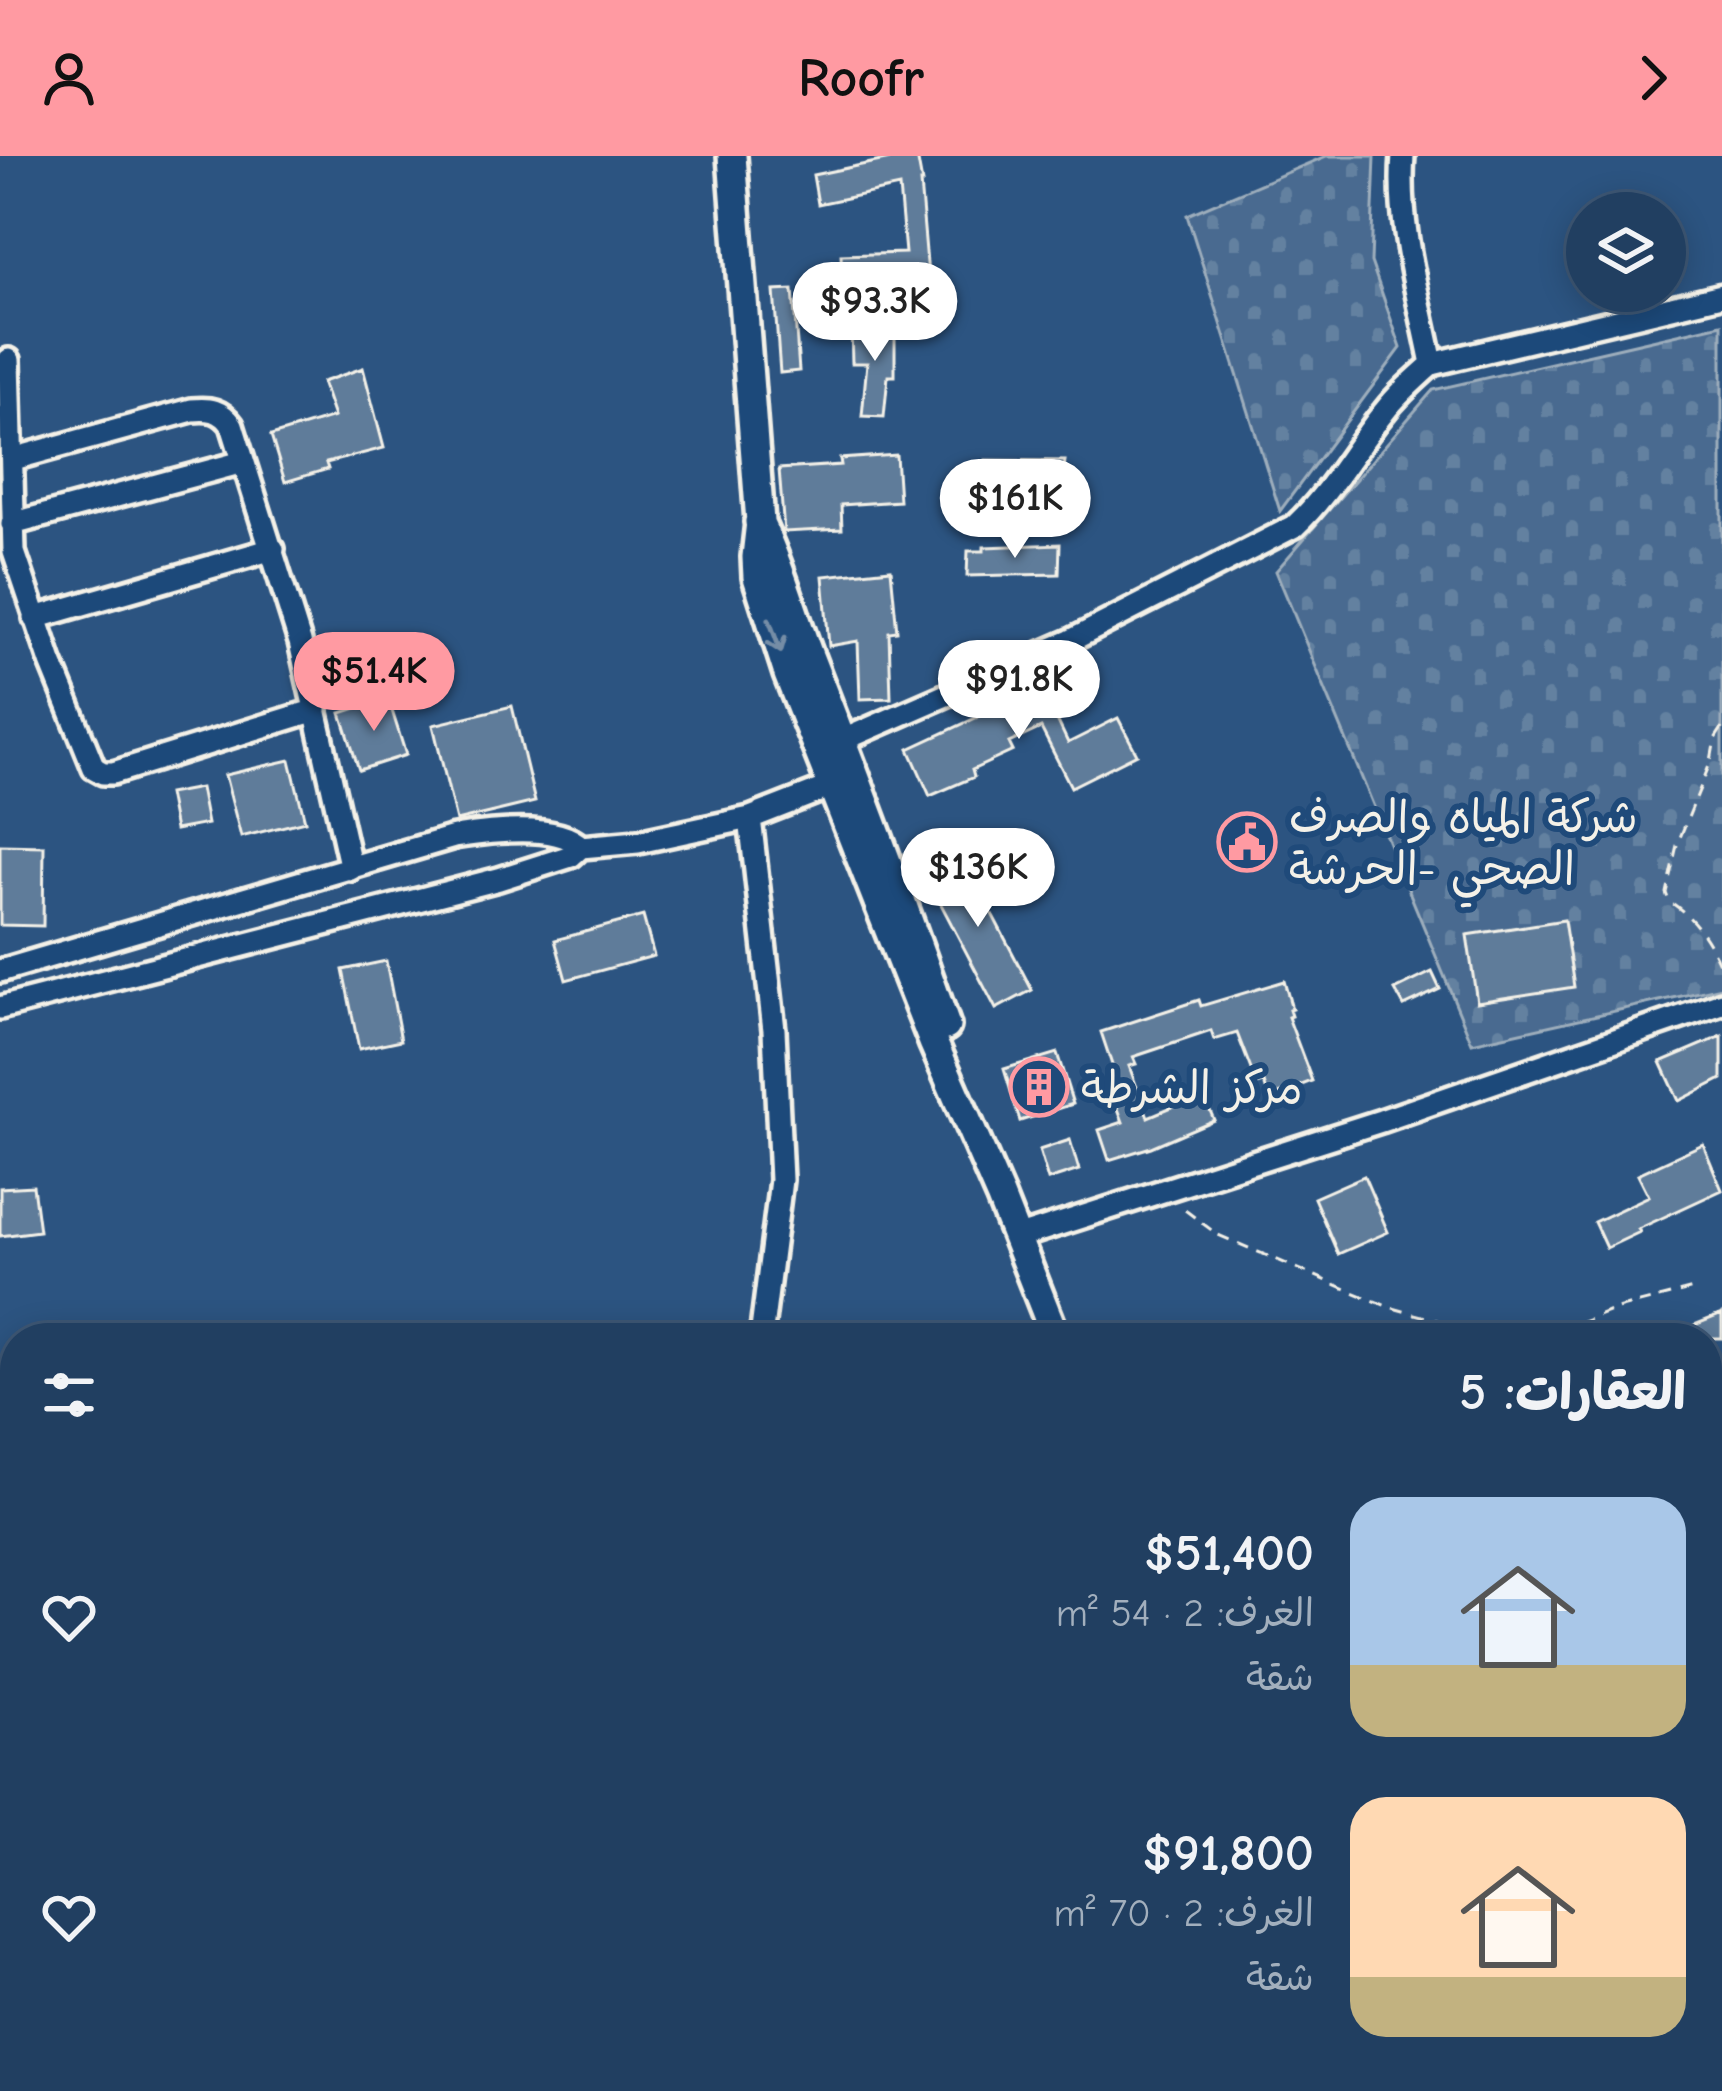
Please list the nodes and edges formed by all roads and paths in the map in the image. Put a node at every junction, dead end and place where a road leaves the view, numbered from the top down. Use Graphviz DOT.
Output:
graph roads {
  1 [pos="718,156"];
  2 [pos="732,156"];
  3 [pos="1403,156"];
  4 [pos="1722,295"];
  5 [pos="10,360"];
  6 [pos="1432,364"];
  7 [pos="13,459"];
  8 [pos="243,462"];
  9 [pos="760,522"];
  10 [pos="12,524"];
  11 [pos="273,549"];
  12 [pos="35,618"];
  13 [pos="316,710"];
  14 [pos="1722,728"];
  15 [pos="843,740"];
  16 [pos="845,781"];
  17 [pos="750,818"];
  18 [pos="581,847"];
  19 [pos="350,869"];
  20 [pos="1722,970"];
  21 [pos="0,971"];
  22 [pos="1,1003"];
  23 [pos="1722,1003"];
  24 [pos="1170,1189"];
  25 [pos="1016,1238"];
  26 [pos="1693,1289"];
  27 [pos="763,1323"];
  28 [pos="1050,1323"];
  29 [pos="1448,1323"];
  30 [pos="1574,1323"];
  1 -- 9 [label="main road"];
  2 -- 9 [label="main road"];
  3 -- 6 [label="street"];
  4 -- 6 [label="street"];
  5 -- 7 [label="street"];
  6 -- 15 [label="street"];
  7 -- 8 [label="street"];
  7 -- 10 [label="street"];
  8 -- 10 [label="street"];
  8 -- 11 [label="street"];
  9 -- 15 [label="main road"];
  9 -- 16 [label="main road, one-way"];
  10 -- 12 [label="street"];
  11 -- 12 [label="street"];
  11 -- 13 [label="street"];
  12 -- 13 [label="street"];
  13 -- 19 [label="street"];
  14 -- 20 [label="path"];
  15 -- 16 [label="main road"];
  16 -- 17 [label="street"];
  16 -- 25 [label="main road"];
  17 -- 18 [label="street"];
  17 -- 27 [label="street"];
  18 -- 19 [label="street"];
  18 -- 22 [label="street"];
  19 -- 21 [label="street"];
  23 -- 24 [label="street"];
  24 -- 25 [label="street"];
  24 -- 29 [label="path"];
  25 -- 28 [label="main road"];
  26 -- 30 [label="path"];
}
